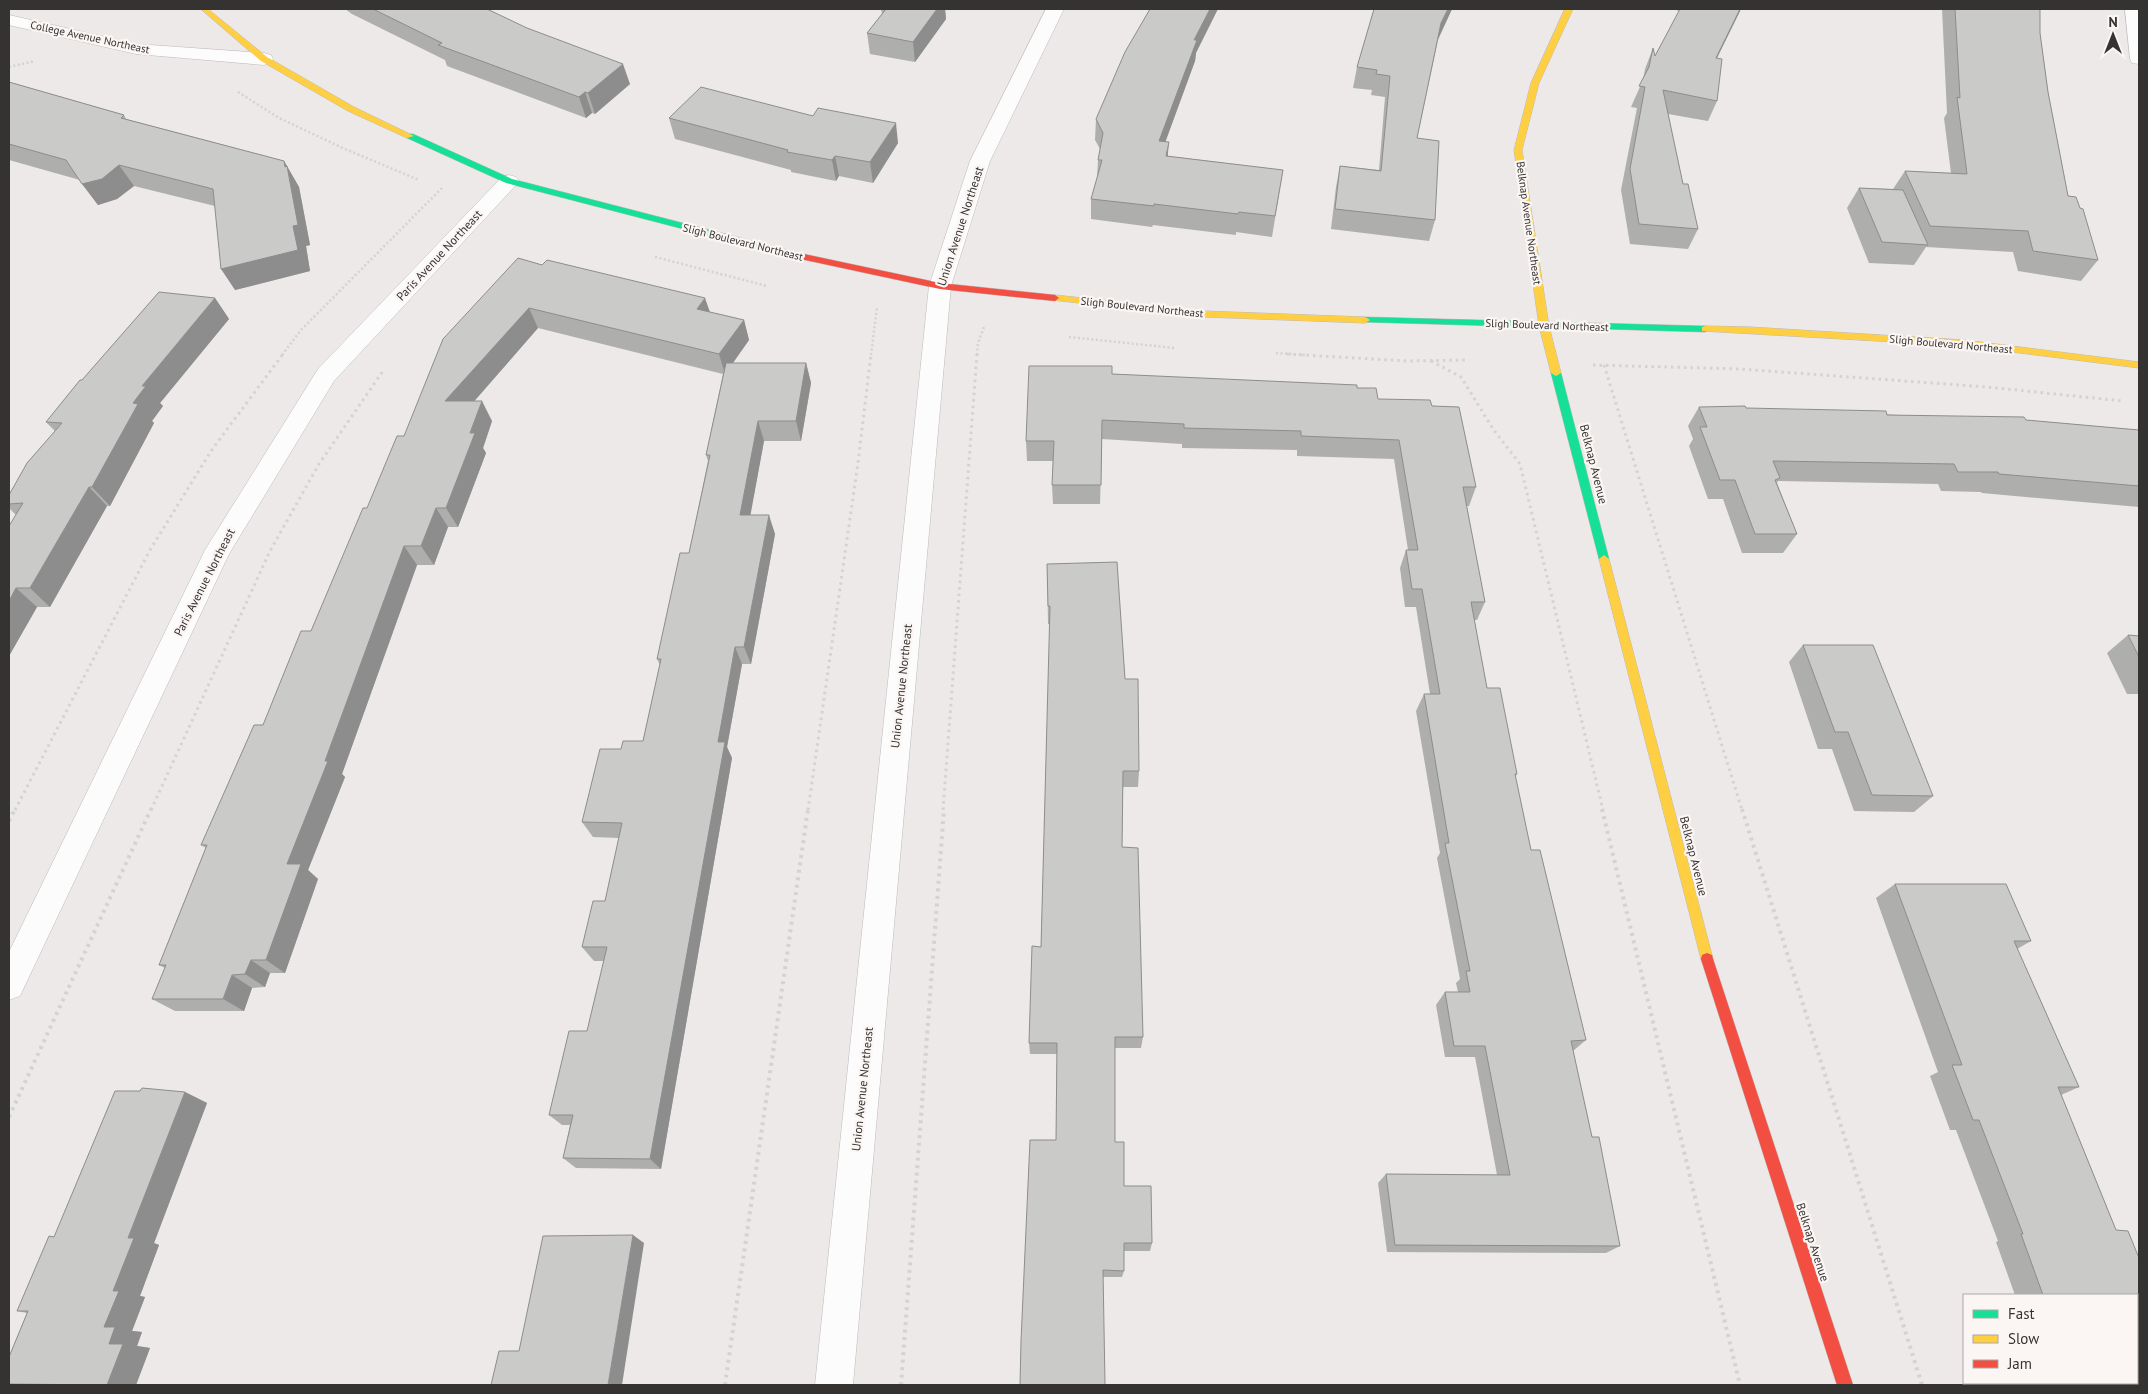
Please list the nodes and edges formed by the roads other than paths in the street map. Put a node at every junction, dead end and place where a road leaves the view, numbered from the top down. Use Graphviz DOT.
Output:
graph roads {
  1 [pos="204,9"];
  2 [pos="1055,9"];
  3 [pos="1569,9"];
  4 [pos="2134,9"];
  5 [pos="12,24"];
  6 [pos="264,59"];
  7 [pos="2139,59"];
  8 [pos="509,181"];
  9 [pos="940,286"];
  10 [pos="1544,326"];
  11 [pos="2139,365"];
  12 [pos="9,985"];
  13 [pos="834,1385"];
  14 [pos="1845,1385"];
  1 -- 6 [label="street, Sligh Boulevard Northeast"];
  2 -- 9 [label="street, Union Avenue Northeast"];
  3 -- 10 [label="street, Belknap Avenue Northeast"];
  4 -- 7 [label="street"];
  5 -- 6 [label="street, College Avenue Northeast"];
  6 -- 8 [label="street, Sligh Boulevard Northeast"];
  8 -- 9 [label="street, Sligh Boulevard Northeast"];
  8 -- 12 [label="street, Paris Avenue Northeast"];
  9 -- 10 [label="street, Sligh Boulevard Northeast"];
  9 -- 13 [label="street, Union Avenue Northeast"];
  10 -- 11 [label="street, Sligh Boulevard Northeast"];
  10 -- 14 [label="street, Belknap Avenue"];
}
